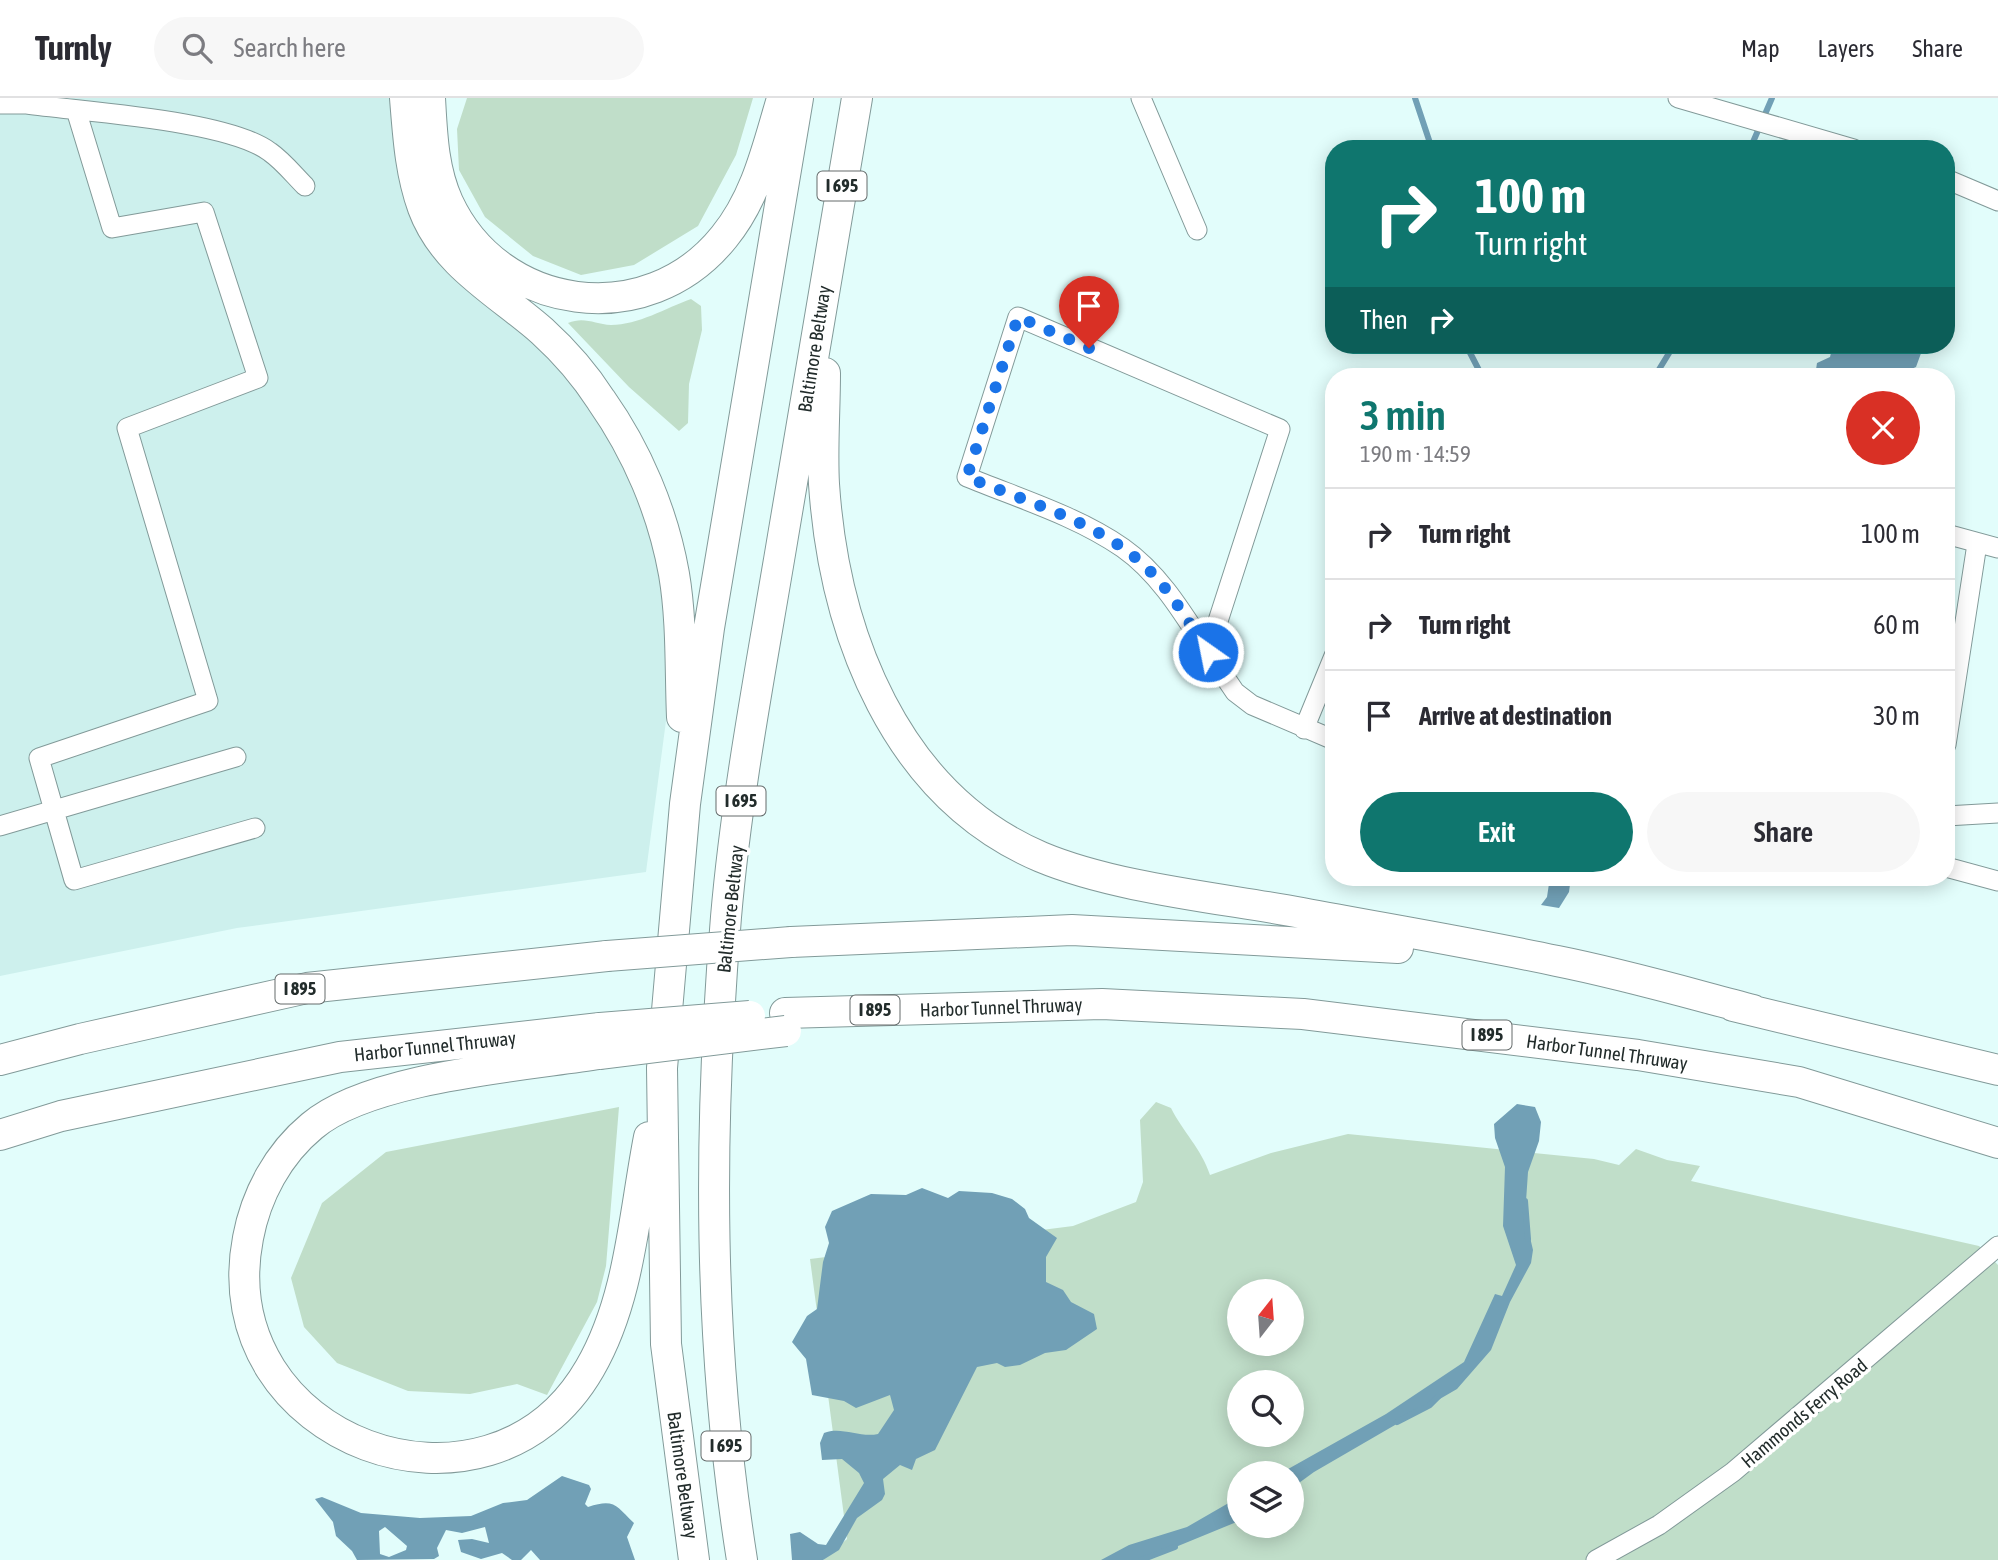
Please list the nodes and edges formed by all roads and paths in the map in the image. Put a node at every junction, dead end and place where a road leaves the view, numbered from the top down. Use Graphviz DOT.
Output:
graph roads {
  1 [pos="405,98"];
  2 [pos="783,98"];
  3 [pos="798,98"];
  4 [pos="857,98"];
  5 [pos="1141,98"];
  6 [pos="1678,98"];
  7 [pos="0,104"];
  8 [pos="434,106"];
  9 [pos="76,110"];
  10 [pos="1823,140"];
  11 [pos="1955,183"];
  12 [pos="305,186"];
  13 [pos="1998,201"];
  14 [pos="1197,230"];
  15 [pos="826,275"];
  16 [pos="1955,537"];
  17 [pos="1977,544"];
  18 [pos="1998,548"];
  19 [pos="1208,652"];
  20 [pos="1325,678"];
  21 [pos="1955,687"];
  22 [pos="1304,729"];
  23 [pos="1325,737"];
  24 [pos="236,757"];
  25 [pos="685,804"];
  26 [pos="55,810"];
  27 [pos="1998,814"];
  28 [pos="1955,816"];
  29 [pos="0,827"];
  30 [pos="255,828"];
  31 [pos="1955,869"];
  32 [pos="1998,881"];
  33 [pos="1753,1010"];
  34 [pos="600,1041"];
  35 [pos="0,1060"];
  36 [pos="662,1068"];
  37 [pos="1998,1070"];
  38 [pos="0,1135"];
  39 [pos="1998,1143"];
  40 [pos="1998,1247"];
  41 [pos="694,1560"];
  42 [pos="743,1560"];
  43 [pos="1596,1560"];
  1 -- 25 [label="highway"];
  2 -- 8 [label="highway"];
  3 -- 25 [label="highway, Baltimore Beltway / I 695"];
  4 -- 15 [label="highway, Baltimore Beltway / I 695"];
  5 -- 14 [label="street"];
  6 -- 10 [label="street"];
  7 -- 9 [label="street"];
  9 -- 12 [label="street"];
  9 -- 26 [label="street"];
  11 -- 13 [label="street"];
  15 -- 33 [label="highway"];
  15 -- 42 [label="highway, Baltimore Beltway / I 695"];
  16 -- 17 [label="street"];
  17 -- 18 [label="street"];
  17 -- 21 [label="street"];
  19 -- 19 [label="street"];
  19 -- 22 [label="street"];
  20 -- 22 [label="street"];
  22 -- 23 [label="street"];
  24 -- 26 [label="street"];
  25 -- 36 [label="highway, Baltimore Beltway / I 695"];
  26 -- 29 [label="street"];
  26 -- 30 [label="street"];
  27 -- 28 [label="street"];
  31 -- 32 [label="street"];
  33 -- 35 [label="highway, I 895, bridge"];
  33 -- 37 [label="highway, I 895"];
  34 -- 36 [label="highway"];
  34 -- 38 [label="highway, Harbor Tunnel Thruway / I 895"];
  34 -- 39 [label="highway, Harbor Tunnel Thruway / I 895, bridge"];
  36 -- 41 [label="highway, Baltimore Beltway / I 695"];
  40 -- 43 [label="street, Hammonds Ferry Road"];
}
